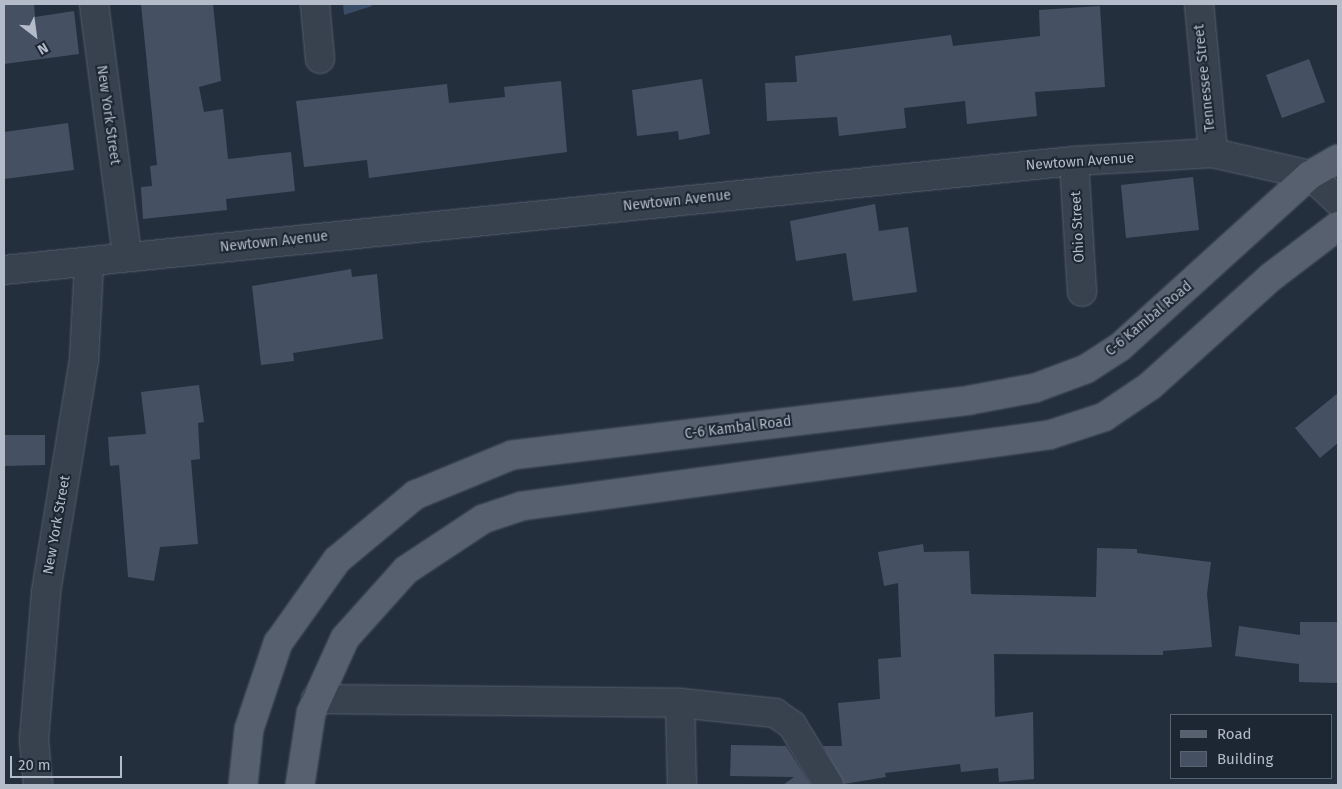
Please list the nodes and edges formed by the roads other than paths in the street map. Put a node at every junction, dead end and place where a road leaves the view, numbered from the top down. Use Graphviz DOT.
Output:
graph roads {
  1 [pos="94,4"];
  2 [pos="315,4"];
  3 [pos="1199,4"];
  4 [pos="320,59"];
  5 [pos="1214,153"];
  6 [pos="1338,159"];
  7 [pos="1074,161"];
  8 [pos="1310,175"];
  9 [pos="1338,201"];
  10 [pos="1338,226"];
  11 [pos="127,256"];
  12 [pos="89,265"];
  13 [pos="4,270"];
  14 [pos="1082,292"];
  15 [pos="316,699"];
  16 [pos="680,703"];
  17 [pos="38,785"];
  18 [pos="243,785"];
  19 [pos="300,785"];
  20 [pos="682,785"];
  21 [pos="829,785"];
  1 -- 11 [label="street, New York Street"];
  2 -- 4 [label="street"];
  3 -- 5 [label="street, Tennessee Street"];
  5 -- 7 [label="street, Newtown Avenue"];
  5 -- 8 [label="street, Newtown Avenue"];
  6 -- 8 [label="main road, C-6 Kambal Road"];
  7 -- 11 [label="street, Newtown Avenue"];
  7 -- 14 [label="street, Ohio Street"];
  8 -- 9 [label="street, Newtown Avenue"];
  8 -- 18 [label="main road, C-6 Kambal Road"];
  10 -- 15 [label="main road"];
  11 -- 12 [label="street, Newtown Avenue"];
  12 -- 13 [label="street, Newtown Avenue"];
  12 -- 17 [label="street, New York Street"];
  15 -- 16 [label="street"];
  15 -- 19 [label="main road"];
  16 -- 20 [label="street"];
  16 -- 21 [label="street"];
}
